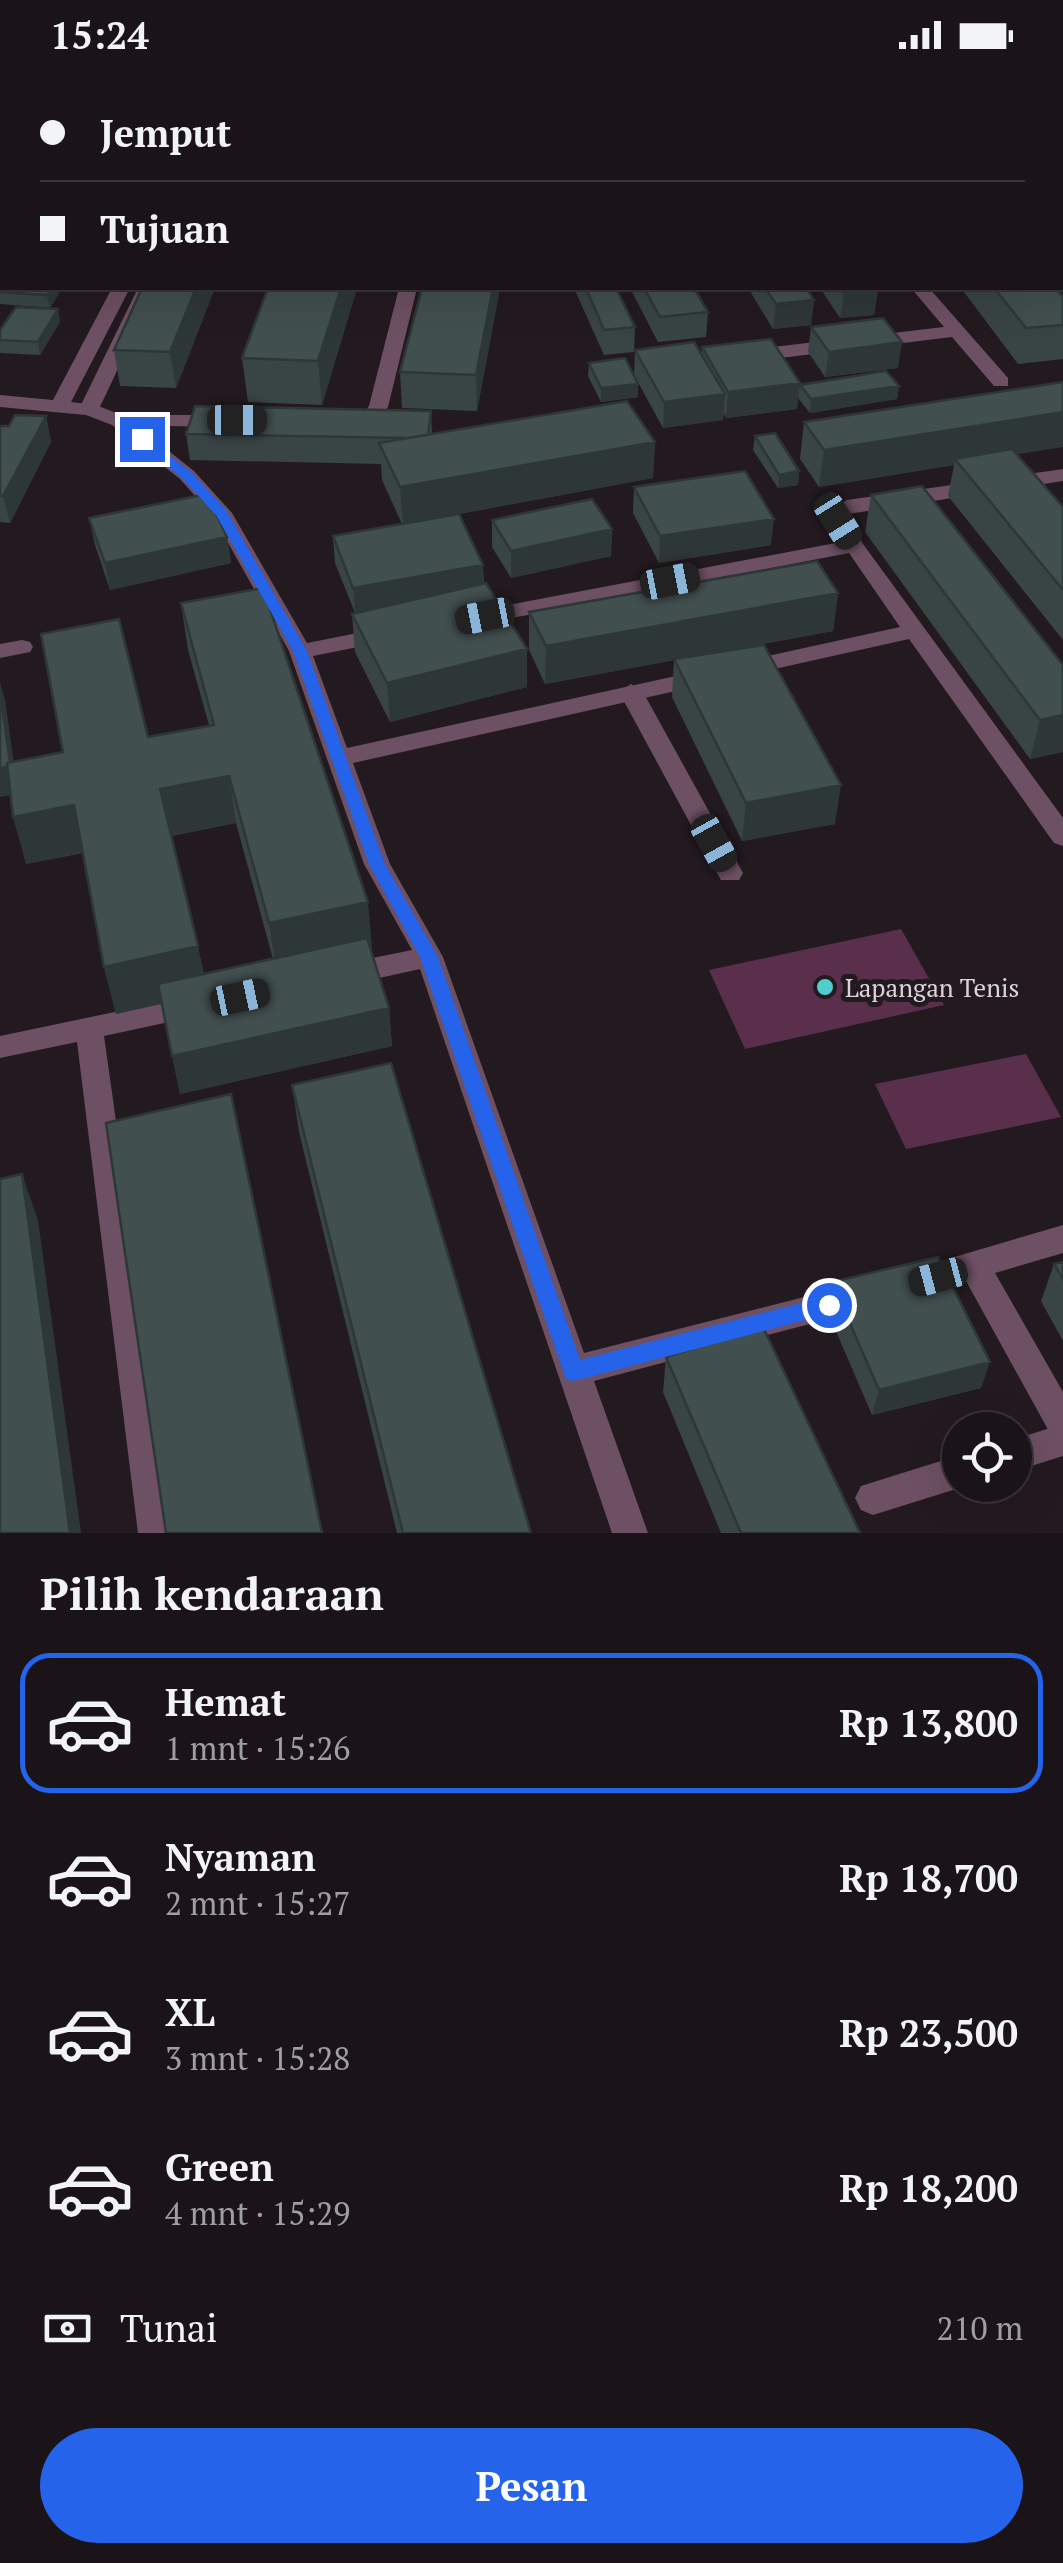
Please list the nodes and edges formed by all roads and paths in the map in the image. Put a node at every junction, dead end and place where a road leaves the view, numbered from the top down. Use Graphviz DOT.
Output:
graph roads {
  1 [pos="119,290"];
  2 [pos="146,290"];
  3 [pos="407,290"];
  4 [pos="922,290"];
  5 [pos="956,331"];
  6 [pos="722,359"];
  7 [pos="1001,382"];
  8 [pos="0,400"];
  9 [pos="28,402"];
  10 [pos="59,406"];
  11 [pos="88,410"];
  12 [pos="0,419"];
  13 [pos="237,420"];
  14 [pos="316,420"];
  15 [pos="119,421"];
  16 [pos="1060,480"];
  17 [pos="854,546"];
  18 [pos="453,622"];
  19 [pos="415,629"];
  20 [pos="917,630"];
  21 [pos="300,651"];
  22 [pos="630,692"];
  23 [pos="340,758"];
  24 [pos="1063,837"];
  25 [pos="730,873"];
  26 [pos="429,957"];
  27 [pos="316,981"];
  28 [pos="222,1001"];
  29 [pos="89,1028"];
  30 [pos="0,1047"];
  31 [pos="1063,1239"];
  32 [pos="974,1268"];
  33 [pos="574,1372"];
  34 [pos="1063,1424"];
  35 [pos="1063,1440"];
  36 [pos="1032,1450"];
  37 [pos="942,1477"];
  38 [pos="873,1498"];
  39 [pos="156,1533"];
  40 [pos="630,1533"];
  1 -- 10 [label="street"];
  2 -- 11 [label="street"];
  3 -- 14 [label="street"];
  4 -- 5 [label="street"];
  5 -- 6 [label="street"];
  5 -- 7 [label="street"];
  8 -- 9 [label="street"];
  9 -- 10 [label="street"];
  9 -- 12 [label="street"];
  10 -- 11 [label="street"];
  11 -- 15 [label="street"];
  13 -- 15 [label="street"];
  15 -- 21 [label="street"];
  16 -- 17 [label="street"];
  17 -- 18 [label="street"];
  17 -- 20 [label="street"];
  19 -- 21 [label="street"];
  20 -- 22 [label="street"];
  20 -- 24 [label="street"];
  21 -- 23 [label="street"];
  22 -- 23 [label="street"];
  22 -- 25 [label="street"];
  23 -- 26 [label="street"];
  26 -- 27 [label="street"];
  26 -- 33 [label="street"];
  28 -- 29 [label="street"];
  29 -- 30 [label="street"];
  29 -- 39 [label="street"];
  31 -- 32 [label="street"];
  32 -- 33 [label="street"];
  32 -- 34 [label="street"];
  33 -- 40 [label="street"];
  35 -- 36 [label="street"];
  37 -- 38 [label="street"];
}
